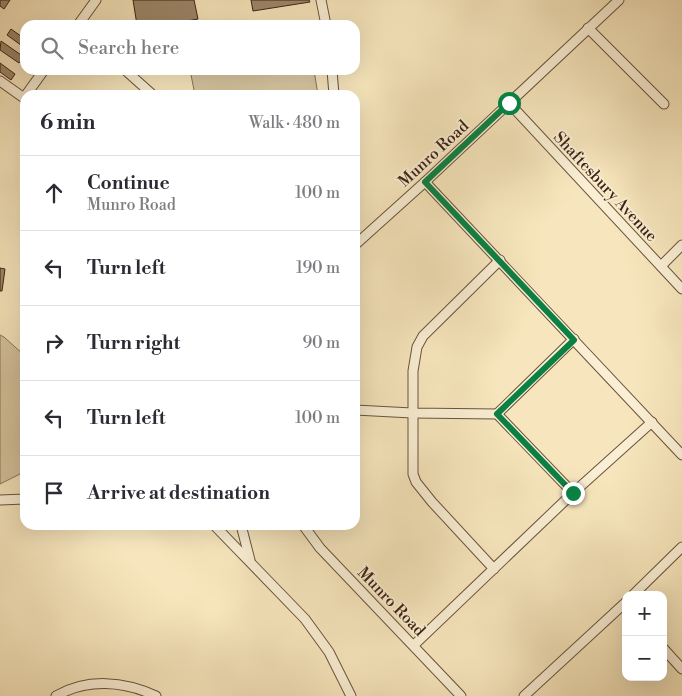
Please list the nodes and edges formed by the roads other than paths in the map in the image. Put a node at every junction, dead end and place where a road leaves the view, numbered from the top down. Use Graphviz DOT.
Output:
graph roads {
  1 [pos="96,0"];
  2 [pos="321,0"];
  3 [pos="619,0"];
  4 [pos="82,20"];
  5 [pos="325,20"];
  6 [pos="588,28"];
  7 [pos="41,75"];
  8 [pos="131,75"];
  9 [pos="332,75"];
  10 [pos="0,81"];
  11 [pos="30,90"];
  12 [pos="147,90"];
  13 [pos="334,90"];
  14 [pos="20,95"];
  15 [pos="509,103"];
  16 [pos="664,104"];
  17 [pos="425,182"];
  18 [pos="360,240"];
  19 [pos="682,245"];
  20 [pos="500,260"];
  21 [pos="660,266"];
  22 [pos="682,289"];
  23 [pos="574,340"];
  24 [pos="360,410"];
  25 [pos="412,413"];
  26 [pos="497,414"];
  27 [pos="652,422"];
  28 [pos="682,455"];
  29 [pos="573,493"];
  30 [pos="20,499"];
  31 [pos="0,500"];
  32 [pos="219,530"];
  33 [pos="242,530"];
  34 [pos="306,530"];
  35 [pos="682,547"];
  36 [pos="251,562"];
  37 [pos="494,569"];
  38 [pos="637,591"];
  39 [pos="622,607"];
  40 [pos="414,645"];
  41 [pos="667,652"];
  42 [pos="682,669"];
  43 [pos="56,696"];
  44 [pos="156,696"];
  45 [pos="350,696"];
  46 [pos="461,696"];
  47 [pos="524,696"];
  1 -- 4 [label="street"];
  2 -- 5 [label="street"];
  3 -- 6 [label="street, Munro Road"];
  6 -- 15 [label="street, Munro Road"];
  6 -- 16 [label="street"];
  7 -- 11 [label="street"];
  8 -- 12 [label="street"];
  9 -- 13 [label="street"];
  10 -- 14 [label="street"];
  15 -- 17 [label="street, Munro Road"];
  15 -- 21 [label="street, Shaftesbury Avenue"];
  17 -- 18 [label="street, Munro Road"];
  17 -- 20 [label="street"];
  19 -- 21 [label="street"];
  20 -- 23 [label="street"];
  20 -- 25 [label="street"];
  21 -- 22 [label="street, Shaftesbury Avenue"];
  23 -- 26 [label="street"];
  23 -- 27 [label="street"];
  24 -- 25 [label="street"];
  25 -- 26 [label="street"];
  25 -- 37 [label="street"];
  26 -- 29 [label="street"];
  27 -- 28 [label="street"];
  27 -- 29 [label="street"];
  29 -- 37 [label="street"];
  30 -- 31 [label="street"];
  32 -- 36 [label="street"];
  33 -- 36 [label="street"];
  34 -- 40 [label="street, Munro Road"];
  35 -- 38 [label="street"];
  36 -- 45 [label="street"];
  37 -- 40 [label="street"];
  39 -- 47 [label="street"];
  40 -- 46 [label="street, Munro Road"];
  41 -- 42 [label="street"];
  43 -- 44 [label="street"];
}
